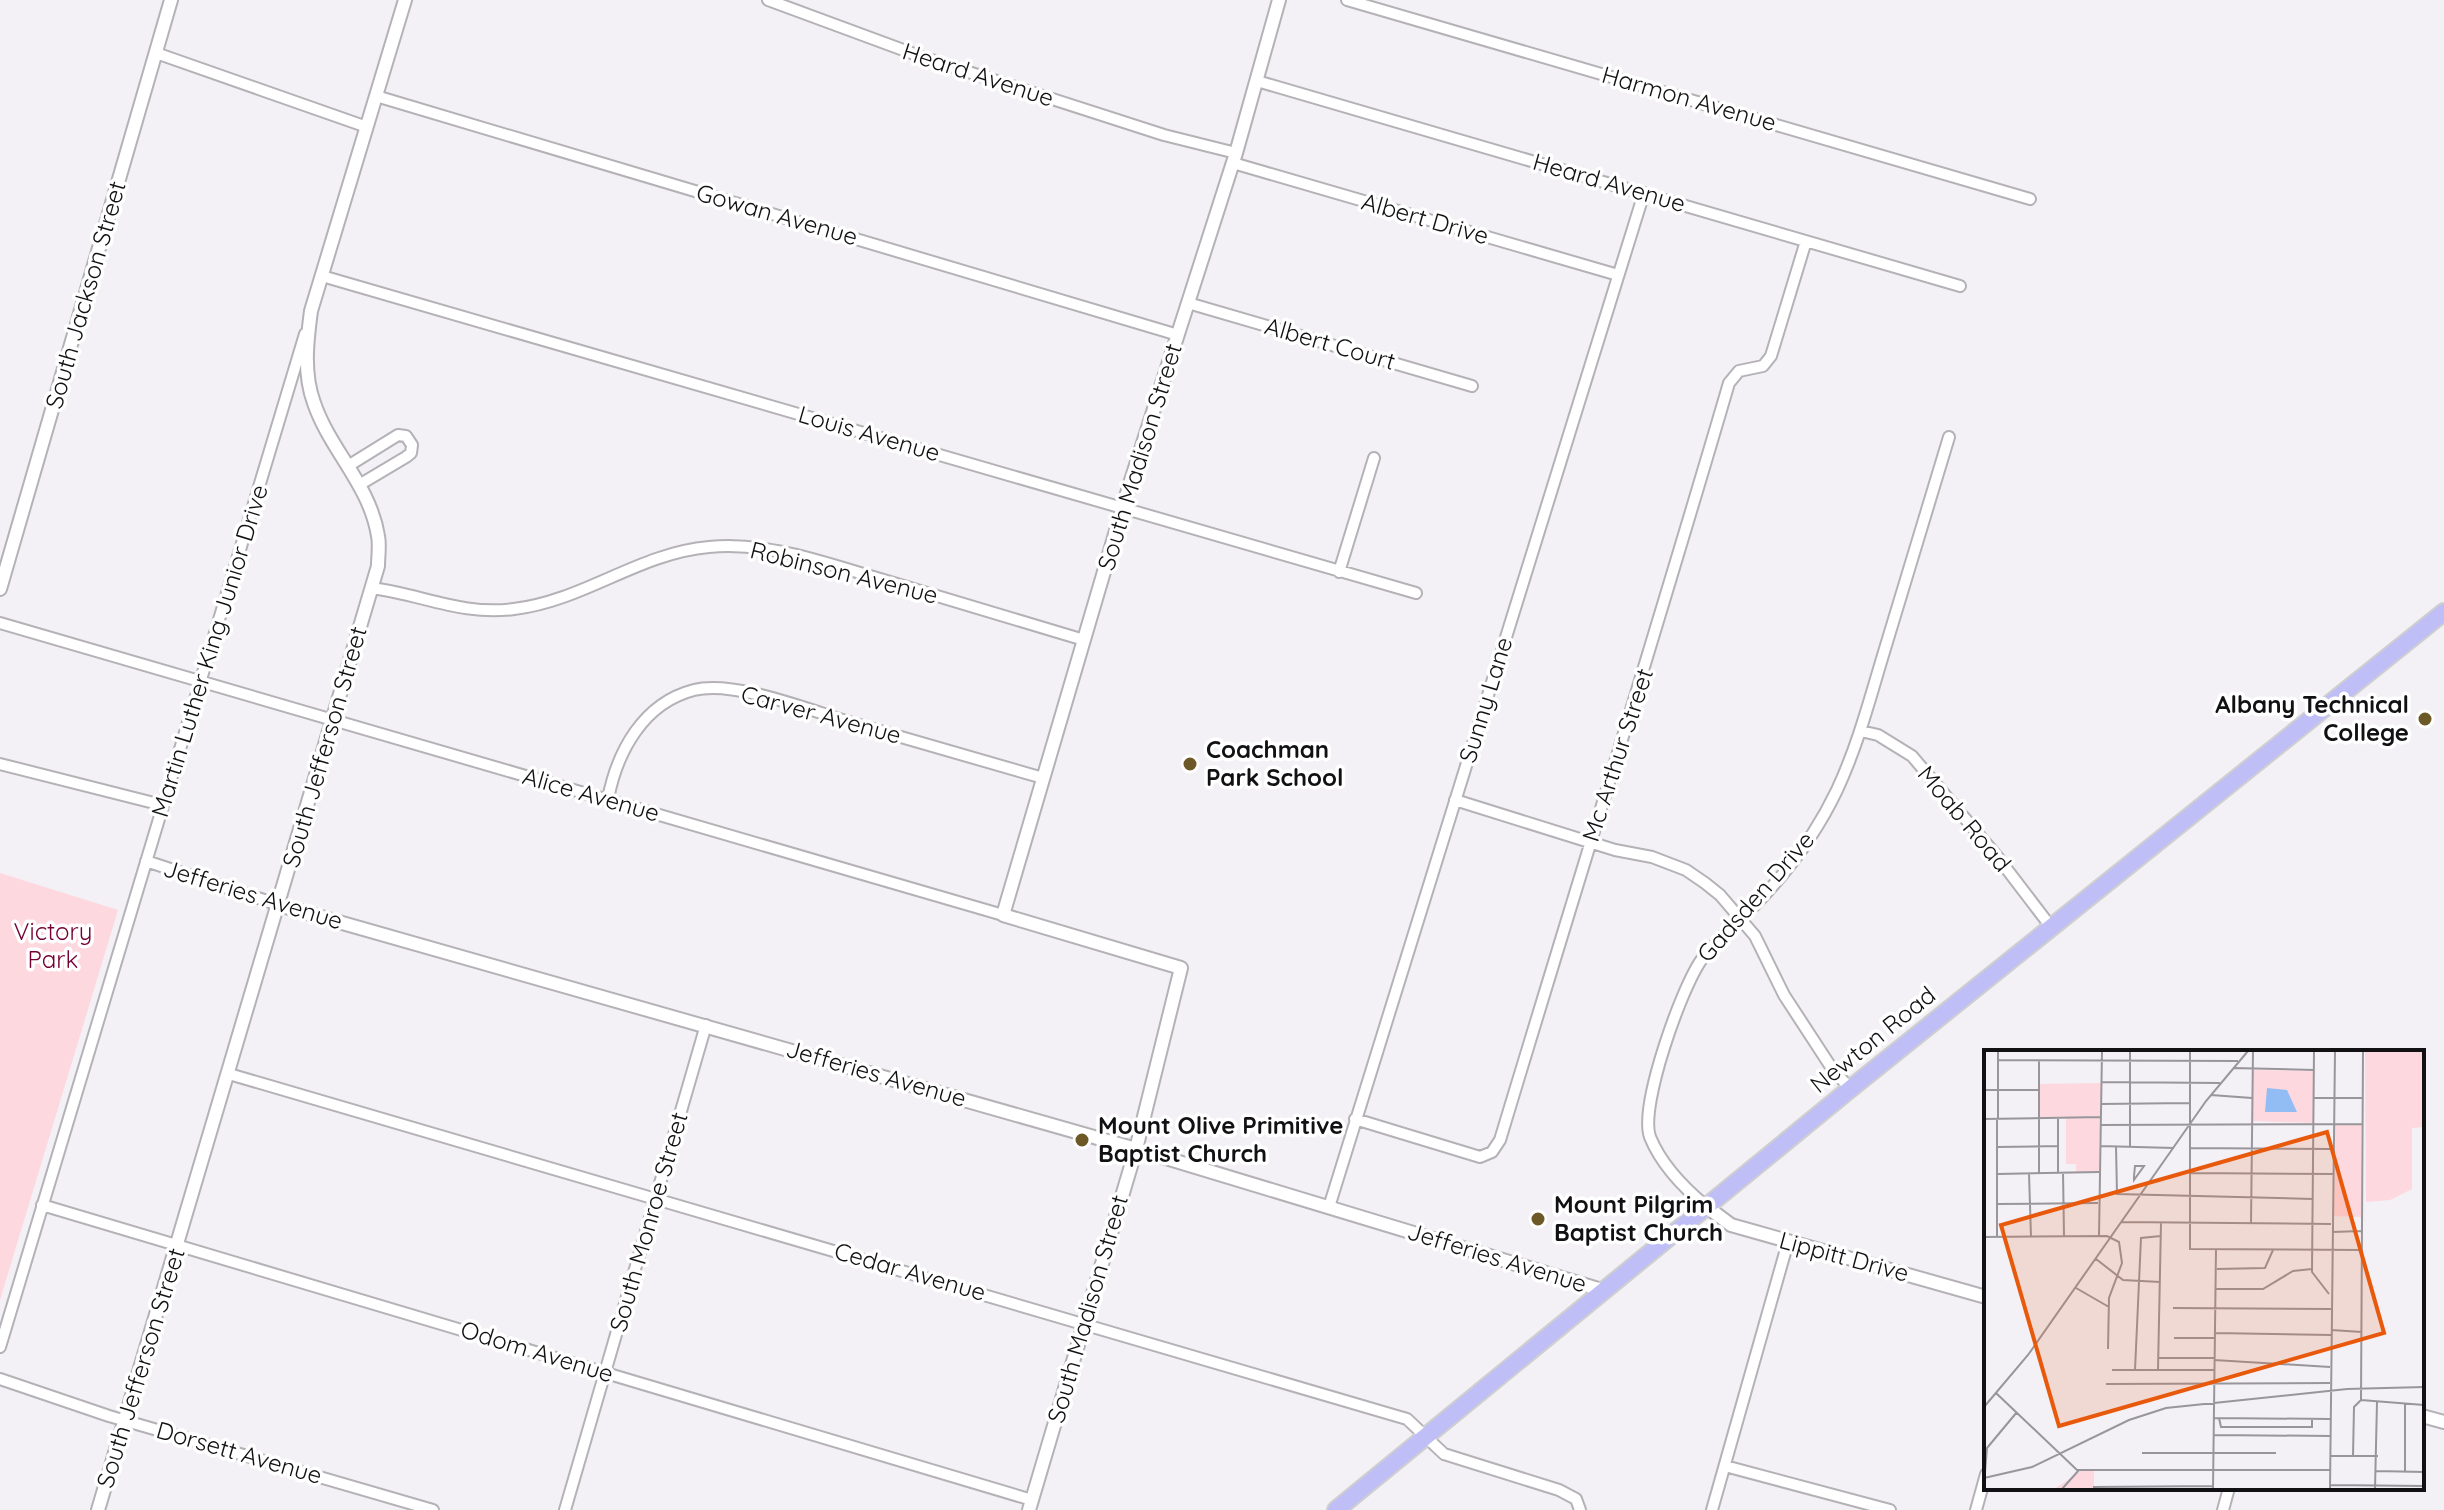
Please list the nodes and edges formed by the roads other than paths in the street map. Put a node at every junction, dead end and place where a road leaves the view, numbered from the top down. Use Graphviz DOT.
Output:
graph roads {
  1 [pos="171,0"];
  2 [pos="405,0"];
  3 [pos="768,0"];
  4 [pos="1279,0"];
  5 [pos="1347,0"];
  6 [pos="156,53"];
  7 [pos="1257,81"];
  8 [pos="376,96"];
  9 [pos="367,127"];
  10 [pos="1234,158"];
  11 [pos="1644,193"];
  12 [pos="2030,199"];
  13 [pos="1806,241"];
  14 [pos="1618,275"];
  15 [pos="322,276"];
  16 [pos="1960,286"];
  17 [pos="1188,303"];
  18 [pos="311,311"];
  19 [pos="1178,335"];
  20 [pos="1472,386"];
  21 [pos="1949,437"];
  22 [pos="1374,458"];
  23 [pos="348,466"];
  24 [pos="359,485"];
  25 [pos="1123,507"];
  26 [pos="1339,572"];
  27 [pos="371,588"];
  28 [pos="0,589"];
  29 [pos="1416,593"];
  30 [pos="2444,612"];
  31 [pos="0,623"];
  32 [pos="1084,640"];
  33 [pos="202,682"];
  34 [pos="334,721"];
  35 [pos="1861,731"];
  36 [pos="0,764"];
  37 [pos="1043,778"];
  38 [pos="608,799"];
  39 [pos="1455,800"];
  40 [pos="162,805"];
  41 [pos="1590,841"];
  42 [pos="146,861"];
  43 [pos="279,905"];
  44 [pos="1003,915"];
  45 [pos="1741,918"];
  46 [pos="2051,927"];
  47 [pos="1181,968"];
  48 [pos="706,1025"];
  49 [pos="229,1074"];
  50 [pos="1850,1089"];
  51 [pos="1355,1119"];
  52 [pos="1136,1149"];
  53 [pos="656,1198"];
  54 [pos="42,1205"];
  55 [pos="1329,1207"];
  56 [pos="1707,1207"];
  57 [pos="1788,1242"];
  58 [pos="177,1247"];
  59 [pos="1605,1291"];
  60 [pos="1984,1296"];
  61 [pos="1083,1324"];
  62 [pos="0,1347"];
  63 [pos="605,1372"];
  64 [pos="0,1379"];
  65 [pos="2424,1417"];
  66 [pos="125,1420"];
  67 [pos="2444,1422"];
  68 [pos="1426,1437"];
  69 [pos="1725,1466"];
  70 [pos="1984,1481"];
  71 [pos="2228,1490"];
  72 [pos="1030,1505"];
  73 [pos="98,1510"];
  74 [pos="433,1510"];
  75 [pos="565,1510"];
  76 [pos="1336,1510"];
  77 [pos="1580,1510"];
  78 [pos="1712,1510"];
  79 [pos="1890,1510"];
  80 [pos="1976,1510"];
  81 [pos="2223,1510"];
  1 -- 6 [label="street, South Jackson Street"];
  2 -- 8 [label="street, Martin Luther King Junior Drive"];
  3 -- 10 [label="street, Heard Avenue"];
  4 -- 7 [label="street, South Madison Street"];
  5 -- 12 [label="street, Harmon Avenue"];
  6 -- 9 [label="street"];
  6 -- 28 [label="street, South Jackson Street"];
  7 -- 10 [label="street, South Madison Street"];
  7 -- 11 [label="street, Heard Avenue"];
  8 -- 9 [label="street, Martin Luther King Junior Drive"];
  8 -- 19 [label="street, Gowan Avenue"];
  9 -- 15 [label="street, Martin Luther King Junior Drive"];
  10 -- 14 [label="street, Albert Drive"];
  10 -- 17 [label="street, South Madison Street"];
  11 -- 13 [label="street, Heard Avenue"];
  11 -- 14 [label="street, Sunny Lane"];
  13 -- 16 [label="street, Heard Avenue"];
  13 -- 41 [label="street, Mc Arthur Street"];
  14 -- 39 [label="street, Sunny Lane"];
  15 -- 18 [label="street, Martin Luther King Junior Drive"];
  15 -- 25 [label="street, Louis Avenue"];
  17 -- 19 [label="street, South Madison Street"];
  17 -- 20 [label="street, Albert Court"];
  18 -- 23 [label="street, South Jefferson Street"];
  18 -- 33 [label="street, Martin Luther King Junior Drive"];
  19 -- 25 [label="street, South Madison Street"];
  21 -- 35 [label="street, Gadsden Drive"];
  22 -- 26 [label="street"];
  23 -- 24 [label="street, South Jefferson Street"];
  23 -- 24 [label="street"];
  24 -- 27 [label="street, South Jefferson Street"];
  25 -- 26 [label="street, Louis Avenue"];
  25 -- 32 [label="street, South Madison Street"];
  26 -- 29 [label="street, Louis Avenue"];
  27 -- 32 [label="street, Robinson Avenue"];
  27 -- 34 [label="street, South Jefferson Street"];
  30 -- 46 [label="main road, Newton Road"];
  31 -- 33 [label="street, Alice Avenue"];
  32 -- 37 [label="street, South Madison Street"];
  33 -- 34 [label="street, Alice Avenue"];
  33 -- 40 [label="street, Martin Luther King Junior Drive"];
  34 -- 38 [label="street, Alice Avenue"];
  34 -- 43 [label="street, South Jefferson Street"];
  35 -- 45 [label="street, Gadsden Drive"];
  35 -- 46 [label="street, Moab Road"];
  36 -- 40 [label="street"];
  37 -- 38 [label="street, Carver Avenue"];
  37 -- 44 [label="street, South Madison Street"];
  38 -- 44 [label="street, Alice Avenue"];
  39 -- 41 [label="street"];
  39 -- 51 [label="street, Sunny Lane"];
  40 -- 42 [label="street, Martin Luther King Junior Drive"];
  41 -- 45 [label="street"];
  41 -- 51 [label="street, Mc Arthur Street"];
  42 -- 43 [label="street, Jefferies Avenue"];
  42 -- 54 [label="street, Martin Luther King Junior Drive"];
  43 -- 48 [label="street, Jefferies Avenue"];
  43 -- 49 [label="street, South Jefferson Street"];
  44 -- 47 [label="street, Alice Avenue"];
  45 -- 50 [label="street"];
  45 -- 56 [label="street, Gadsden Drive"];
  46 -- 50 [label="main road, Newton Road"];
  47 -- 52 [label="street, South Madison Street"];
  48 -- 52 [label="street, Jefferies Avenue"];
  48 -- 53 [label="street, South Monroe Street"];
  49 -- 53 [label="street, Cedar Avenue"];
  49 -- 58 [label="street, South Jefferson Street"];
  50 -- 56 [label="main road, Newton Road"];
  51 -- 55 [label="street, Sunny Lane"];
  52 -- 55 [label="street, Jefferies Avenue"];
  52 -- 61 [label="street, South Madison Street"];
  53 -- 61 [label="street, Cedar Avenue"];
  53 -- 63 [label="street, South Monroe Street"];
  54 -- 58 [label="street, Odom Avenue"];
  54 -- 62 [label="street, Martin Luther King Junior Drive"];
  55 -- 59 [label="street, Jefferies Avenue"];
  56 -- 57 [label="street, Lippitt Drive"];
  56 -- 59 [label="main road, Newton Road"];
  57 -- 60 [label="street, Lippitt Drive"];
  57 -- 69 [label="street"];
  58 -- 63 [label="street, Odom Avenue"];
  58 -- 66 [label="street, South Jefferson Street"];
  59 -- 68 [label="main road, Newton Road"];
  61 -- 68 [label="street, Cedar Avenue"];
  61 -- 72 [label="street, South Madison Street"];
  63 -- 72 [label="street, Odom Avenue"];
  63 -- 75 [label="street, South Monroe Street"];
  64 -- 66 [label="street, Dorsett Avenue"];
  65 -- 67 [label="street"];
  66 -- 73 [label="street, South Jefferson Street"];
  66 -- 74 [label="street, Dorsett Avenue"];
  68 -- 76 [label="main road, Newton Road"];
  68 -- 77 [label="street, Cedar Avenue"];
  69 -- 78 [label="street"];
  69 -- 79 [label="street"];
  70 -- 80 [label="street"];
  71 -- 81 [label="street"];
}
